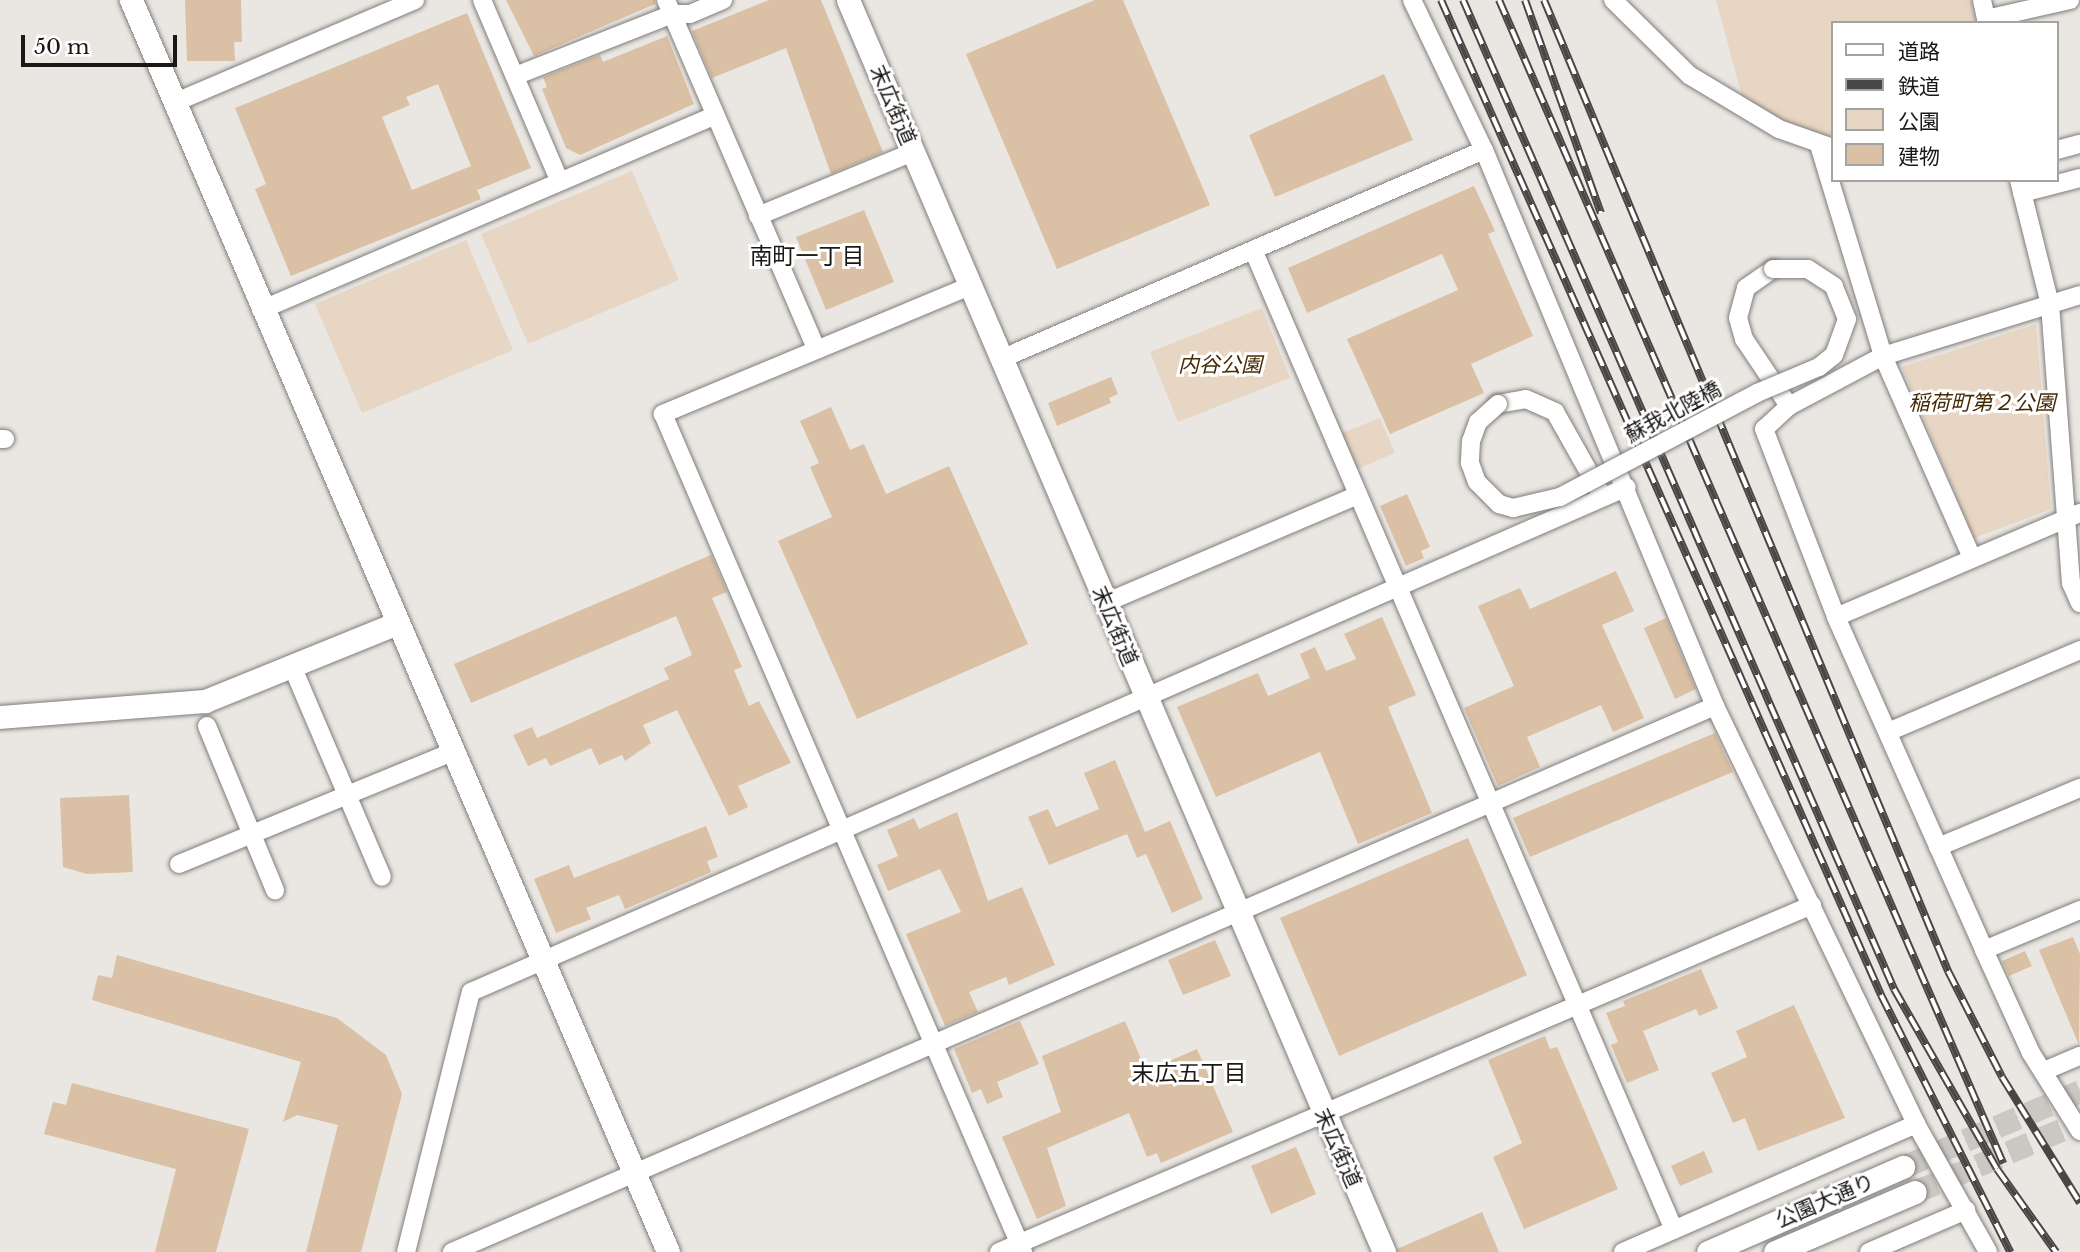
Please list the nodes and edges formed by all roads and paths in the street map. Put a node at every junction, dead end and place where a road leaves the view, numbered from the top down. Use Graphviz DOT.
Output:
graph roads {
  1 [pos="131,0"];
  2 [pos="415,0"];
  3 [pos="482,0"];
  4 [pos="723,0"];
  5 [pos="848,0"];
  6 [pos="1412,0"];
  7 [pos="1613,0"];
  8 [pos="1982,0"];
  9 [pos="2070,0"];
  10 [pos="669,7"];
  11 [pos="1986,21"];
  12 [pos="515,76"];
  13 [pos="176,103"];
  14 [pos="714,116"];
  15 [pos="2080,144"];
  16 [pos="1826,146"];
  17 [pos="2059,149"];
  18 [pos="1485,150"];
  19 [pos="913,152"];
  20 [pos="1832,168"];
  21 [pos="2080,178"];
  22 [pos="559,180"];
  23 [pos="2059,181"];
  24 [pos="1836,182"];
  25 [pos="2053,182"];
  26 [pos="2020,187"];
  27 [pos="758,216"];
  28 [pos="1254,252"];
  29 [pos="970,286"];
  30 [pos="2080,295"];
  31 [pos="2050,304"];
  32 [pos="261,310"];
  33 [pos="816,348"];
  34 [pos="1883,356"];
  35 [pos="1001,359"];
  36 [pos="1789,406"];
  37 [pos="1627,487"];
  38 [pos="1358,495"];
  39 [pos="1603,499"];
  40 [pos="2073,515"];
  41 [pos="1972,558"];
  42 [pos="1395,590"];
  43 [pos="2080,603"];
  44 [pos="1105,604"];
  45 [pos="1836,617"];
  46 [pos="397,623"];
  47 [pos="2080,650"];
  48 [pos="292,666"];
  49 [pos="1147,701"];
  50 [pos="1716,706"];
  51 [pos="0,717"];
  52 [pos="207,726"];
  53 [pos="1888,732"];
  54 [pos="452,752"];
  55 [pos="2080,788"];
  56 [pos="348,795"];
  57 [pos="1491,806"];
  58 [pos="839,830"];
  59 [pos="254,836"];
  60 [pos="1938,847"];
  61 [pos="179,864"];
  62 [pos="382,877"];
  63 [pos="275,890"];
  64 [pos="1812,905"];
  65 [pos="2080,910"];
  66 [pos="1237,913"];
  67 [pos="1984,950"];
  68 [pos="542,960"];
  69 [pos="1578,1007"];
  70 [pos="933,1044"];
  71 [pos="2080,1056"];
  72 [pos="2044,1071"];
  73 [pos="1322,1113"];
  74 [pos="1916,1124"];
  75 [pos="2080,1131"];
  76 [pos="1903,1167"];
  77 [pos="633,1171"];
  78 [pos="1915,1192"];
  79 [pos="1966,1210"];
  80 [pos="1674,1230"];
  81 [pos="1021,1248"];
  82 [pos="406,1252"];
  83 [pos="452,1252"];
  84 [pos="668,1252"];
  85 [pos="999,1252"];
  86 [pos="1384,1252"];
  87 [pos="1623,1252"];
  88 [pos="1708,1252"];
  89 [pos="1776,1252"];
  90 [pos="1869,1252"];
  91 [pos="1987,1252"];
  1 -- 13 [label="street"];
  2 -- 13 [label="street"];
  3 -- 12 [label="street"];
  4 -- 10 [label="street"];
  5 -- 19 [label="street, 末広街道"];
  6 -- 18 [label="street"];
  7 -- 16 [label="street"];
  8 -- 11 [label="street"];
  9 -- 11 [label="street"];
  10 -- 12 [label="street"];
  10 -- 14 [label="street"];
  12 -- 22 [label="street"];
  13 -- 32 [label="street"];
  14 -- 22 [label="street"];
  14 -- 27 [label="street"];
  15 -- 17 [label="street"];
  16 -- 20 [label="street"];
  18 -- 28 [label="street"];
  18 -- 37 [label="street"];
  19 -- 27 [label="street"];
  19 -- 29 [label="street, 末広街道"];
  21 -- 23 [label="street"];
  22 -- 32 [label="street"];
  24 -- 34 [label="street"];
  25 -- 26 [label="street"];
  26 -- 31 [label="street"];
  27 -- 33 [label="street"];
  28 -- 35 [label="street"];
  28 -- 38 [label="street"];
  29 -- 33 [label="street"];
  29 -- 35 [label="street, 末広街道"];
  30 -- 31 [label="street"];
  31 -- 34 [label="street"];
  31 -- 40 [label="street"];
  32 -- 46 [label="street"];
  33 -- 58 [label="street"];
  34 -- 36 [label="street"];
  34 -- 41 [label="street"];
  35 -- 44 [label="street, 末広街道"];
  36 -- 39 [label="street, 蘇我北陸橋, bridge"];
  36 -- 45 [label="street"];
  37 -- 39 [label="street"];
  37 -- 50 [label="street"];
  38 -- 42 [label="street"];
  38 -- 44 [label="street"];
  39 -- 42 [label="street"];
  40 -- 41 [label="street"];
  40 -- 43 [label="street"];
  41 -- 45 [label="street"];
  42 -- 49 [label="street"];
  42 -- 57 [label="street"];
  44 -- 49 [label="street, 末広街道"];
  45 -- 53 [label="street"];
  46 -- 48 [label="street"];
  46 -- 54 [label="street"];
  47 -- 53 [label="street"];
  48 -- 51 [label="street"];
  48 -- 56 [label="street"];
  49 -- 58 [label="street"];
  49 -- 66 [label="street, 末広街道"];
  50 -- 57 [label="street"];
  50 -- 64 [label="street"];
  52 -- 59 [label="street"];
  53 -- 60 [label="street"];
  54 -- 56 [label="street"];
  54 -- 68 [label="street"];
  55 -- 60 [label="street"];
  56 -- 59 [label="street"];
  56 -- 62 [label="street"];
  57 -- 66 [label="street"];
  57 -- 69 [label="street"];
  58 -- 68 [label="street"];
  58 -- 70 [label="street"];
  59 -- 61 [label="street"];
  59 -- 63 [label="street"];
  60 -- 67 [label="street"];
  64 -- 69 [label="street"];
  64 -- 74 [label="street"];
  65 -- 67 [label="street"];
  66 -- 70 [label="street"];
  66 -- 73 [label="street, 末広街道"];
  67 -- 72 [label="street"];
  68 -- 77 [label="street"];
  68 -- 82 [label="street"];
  69 -- 73 [label="street"];
  69 -- 80 [label="street"];
  70 -- 77 [label="street"];
  70 -- 81 [label="street"];
  71 -- 72 [label="street"];
  72 -- 75 [label="street"];
  73 -- 81 [label="street"];
  73 -- 86 [label="street, 末広街道"];
  74 -- 79 [label="street"];
  74 -- 80 [label="street"];
  76 -- 88 [label="street, 公園大通り"];
  77 -- 83 [label="street"];
  77 -- 84 [label="street"];
  78 -- 89 [label="street, 公園大通り"];
  79 -- 90 [label="street"];
  79 -- 91 [label="street"];
  80 -- 87 [label="street"];
  81 -- 85 [label="street"];
}
